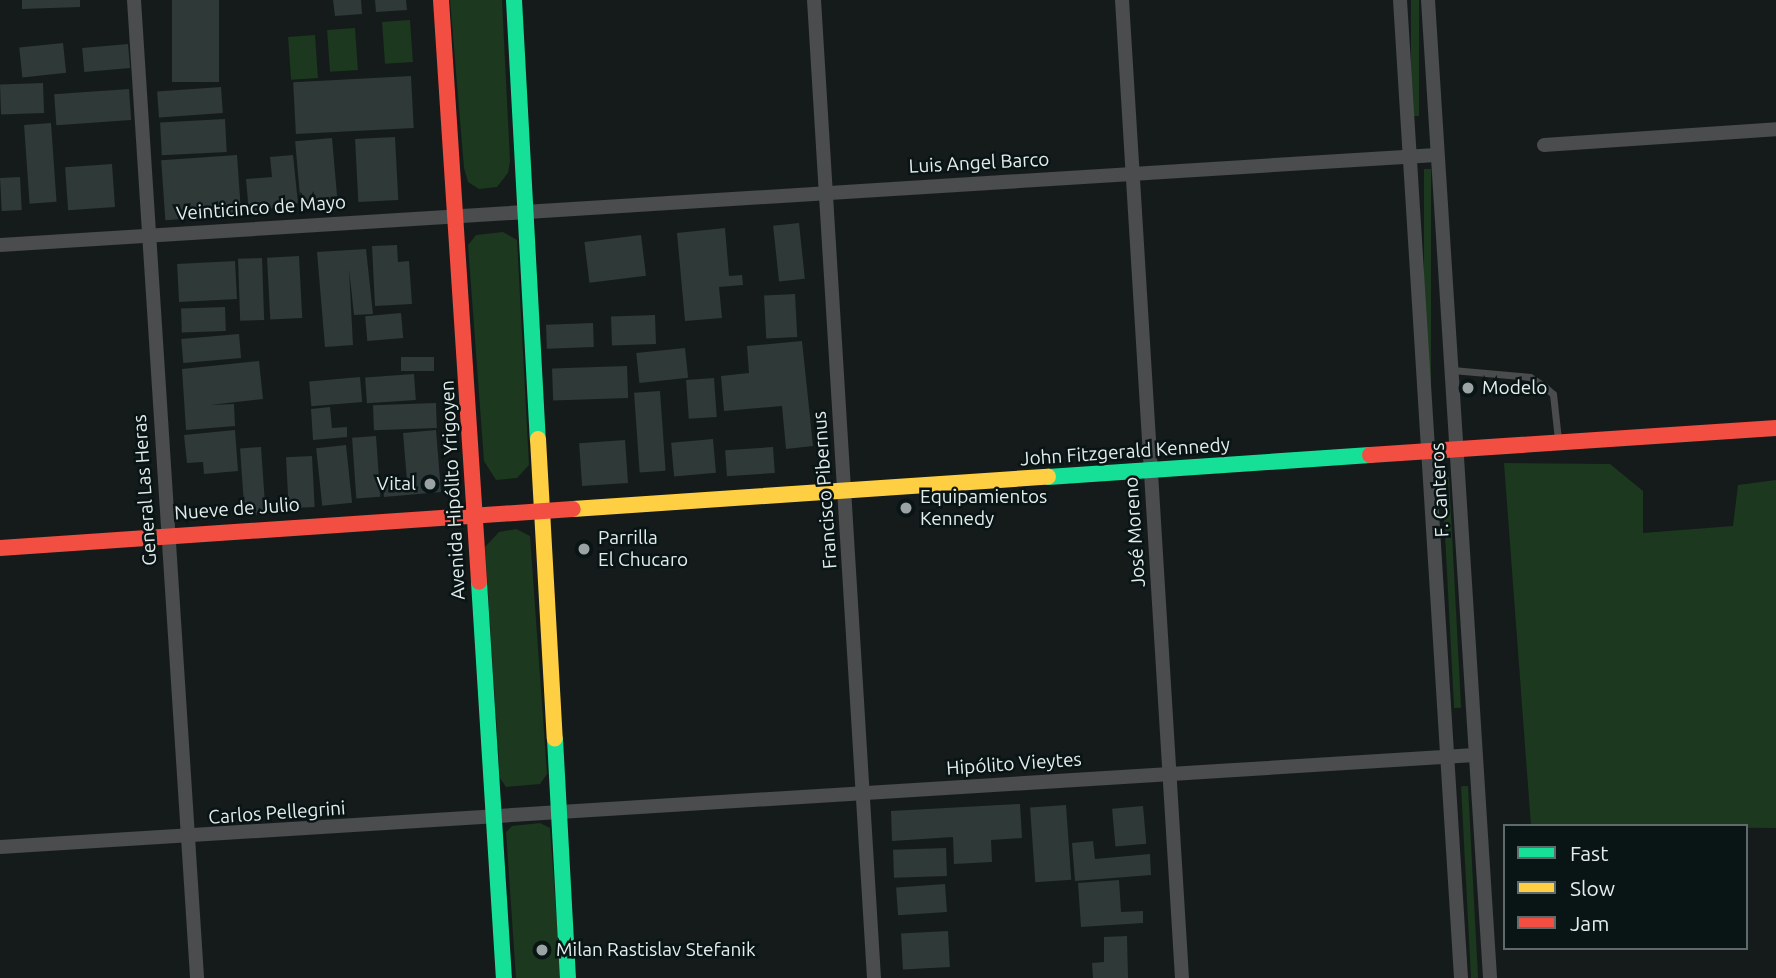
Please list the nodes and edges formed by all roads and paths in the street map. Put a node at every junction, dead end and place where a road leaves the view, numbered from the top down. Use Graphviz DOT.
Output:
graph roads {
  1 [pos="134,0"];
  2 [pos="440,0"];
  3 [pos="514,0"];
  4 [pos="814,0"];
  5 [pos="1122,0"];
  6 [pos="1400,0"];
  7 [pos="1428,0"];
  8 [pos="1776,129"];
  9 [pos="1544,145"];
  10 [pos="1436,155"];
  11 [pos="1410,157"];
  12 [pos="1132,174"];
  13 [pos="825,192"];
  14 [pos="525,210"];
  15 [pos="457,214"];
  16 [pos="149,234"];
  17 [pos="0,245"];
  18 [pos="1451,370"];
  19 [pos="1776,428"];
  20 [pos="1559,443"];
  21 [pos="1457,450"];
  22 [pos="1428,453"];
  23 [pos="1151,471"];
  24 [pos="844,491"];
  25 [pos="544,509"];
  26 [pos="477,514"];
  27 [pos="167,535"];
  28 [pos="0,548"];
  29 [pos="1475,755"];
  30 [pos="1447,757"];
  31 [pos="1169,774"];
  32 [pos="863,793"];
  33 [pos="556,812"];
  34 [pos="493,817"];
  35 [pos="188,838"];
  36 [pos="0,847"];
  37 [pos="197,978"];
  38 [pos="503,978"];
  39 [pos="568,978"];
  40 [pos="874,978"];
  41 [pos="1182,978"];
  42 [pos="1461,978"];
  43 [pos="1490,978"];
  1 -- 16 [label="street, General Las Heras"];
  2 -- 15 [label="main road, Avenida Hipólito Yrigoyen"];
  3 -- 14 [label="main road"];
  4 -- 13 [label="street, Francisco Pibernus"];
  5 -- 12 [label="street, José Moreno"];
  6 -- 11 [label="street, F. Canteros"];
  7 -- 10 [label="street, F. Canteros"];
  8 -- 9 [label="street"];
  10 -- 11 [label="street, Luis Angel Barco"];
  10 -- 18 [label="street, F. Canteros"];
  11 -- 12 [label="street, Luis Angel Barco"];
  11 -- 22 [label="street, F. Canteros"];
  12 -- 13 [label="street, Luis Angel Barco"];
  12 -- 23 [label="street, José Moreno"];
  13 -- 14 [label="street, Luis Angel Barco"];
  13 -- 24 [label="street, Francisco Pibernus"];
  14 -- 15 [label="street, Veinticinco de Mayo"];
  14 -- 25 [label="main road"];
  15 -- 16 [label="street, Veinticinco de Mayo"];
  15 -- 26 [label="main road, Avenida Hipólito Yrigoyen"];
  16 -- 17 [label="street, Veinticinco de Mayo"];
  16 -- 27 [label="street, General Las Heras"];
  18 -- 20 [label="lane"];
  18 -- 21 [label="street, F. Canteros"];
  19 -- 20 [label="main road, John Fitzgerald Kennedy"];
  20 -- 21 [label="main road, John Fitzgerald Kennedy"];
  21 -- 22 [label="main road, John Fitzgerald Kennedy"];
  21 -- 29 [label="street, F. Canteros"];
  22 -- 23 [label="main road, John Fitzgerald Kennedy"];
  22 -- 30 [label="street, F. Canteros"];
  23 -- 24 [label="main road, John Fitzgerald Kennedy"];
  23 -- 31 [label="street, José Moreno"];
  24 -- 25 [label="main road, John Fitzgerald Kennedy"];
  24 -- 32 [label="street, Francisco Pibernus"];
  25 -- 26 [label="main road, John Fitzgerald Kennedy"];
  25 -- 33 [label="main road"];
  26 -- 27 [label="main road, Nueve de Julio"];
  26 -- 34 [label="main road, Avenida Hipólito Yrigoyen"];
  27 -- 28 [label="main road, Nueve de Julio"];
  27 -- 35 [label="street, General Las Heras"];
  29 -- 30 [label="street, Hipólito Vieytes"];
  29 -- 43 [label="street, F. Canteros"];
  30 -- 31 [label="street, Hipólito Vieytes"];
  30 -- 42 [label="street, F. Canteros"];
  31 -- 32 [label="street, Hipólito Vieytes"];
  31 -- 41 [label="street, José Moreno"];
  32 -- 33 [label="street, Hipólito Vieytes"];
  32 -- 40 [label="street, Francisco Pibernus"];
  33 -- 34 [label="street, Carlos Pellegrini"];
  33 -- 39 [label="main road"];
  34 -- 35 [label="street, Carlos Pellegrini"];
  34 -- 38 [label="main road, Avenida Hipólito Yrigoyen"];
  35 -- 36 [label="street, Carlos Pellegrini"];
  35 -- 37 [label="street, General Las Heras"];
}
